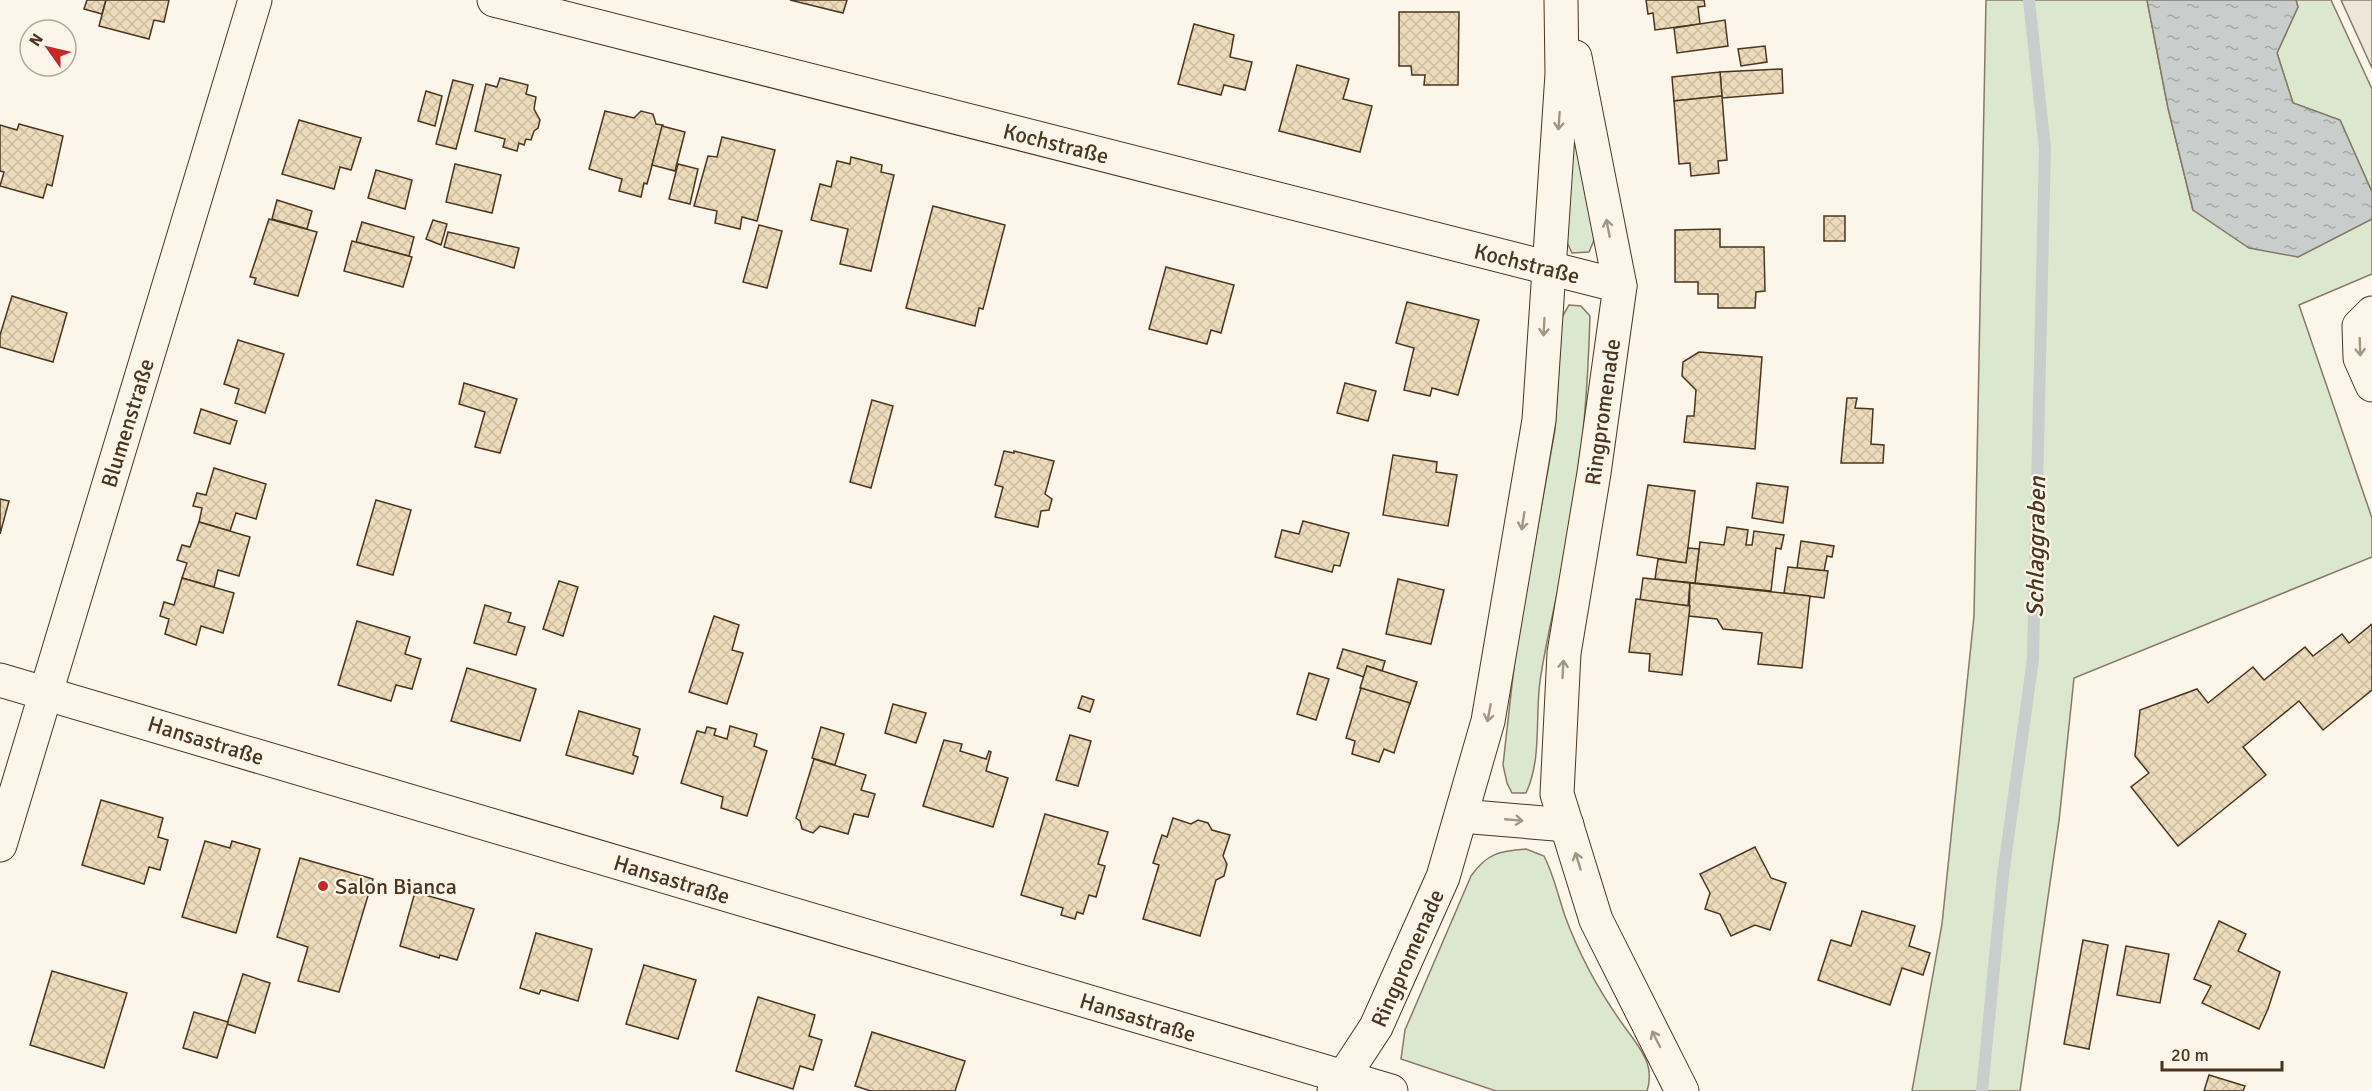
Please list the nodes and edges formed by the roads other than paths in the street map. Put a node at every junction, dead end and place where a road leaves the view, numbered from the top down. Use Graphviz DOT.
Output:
graph roads {
  1 [pos="255,0"];
  2 [pos="494,0"];
  3 [pos="1563,0"];
  4 [pos="1548,269"];
  5 [pos="1620,286"];
  6 [pos="2372,313"];
  7 [pos="2372,385"];
  8 [pos="0,680"];
  9 [pos="46,693"];
  10 [pos="1461,816"];
  11 [pos="1567,825"];
  12 [pos="0,845"];
  13 [pos="1339,1084"];
  14 [pos="1391,1091"];
  15 [pos="1682,1091"];
  1 -- 9 [label="street, Blumenstraße"];
  2 -- 4 [label="street, Kochstraße"];
  3 -- 4 [label="street, Ringpromenade, one-way"];
  5 -- 3 [label="street, Ringpromenade, one-way"];
  4 -- 5 [label="street, Kochstraße"];
  4 -- 10 [label="street, Ringpromenade, one-way"];
  11 -- 5 [label="street, Ringpromenade, one-way"];
  6 -- 7 [label="street, one-way"];
  8 -- 9 [label="street, Hansastraße"];
  9 -- 12 [label="street, Blumenstraße"];
  9 -- 13 [label="street, Hansastraße"];
  10 -- 11 [label="street, one-way"];
  10 -- 13 [label="street, Ringpromenade"];
  15 -- 11 [label="street, Ringpromenade, one-way"];
  13 -- 14 [label="street, Hansastraße"];
}
